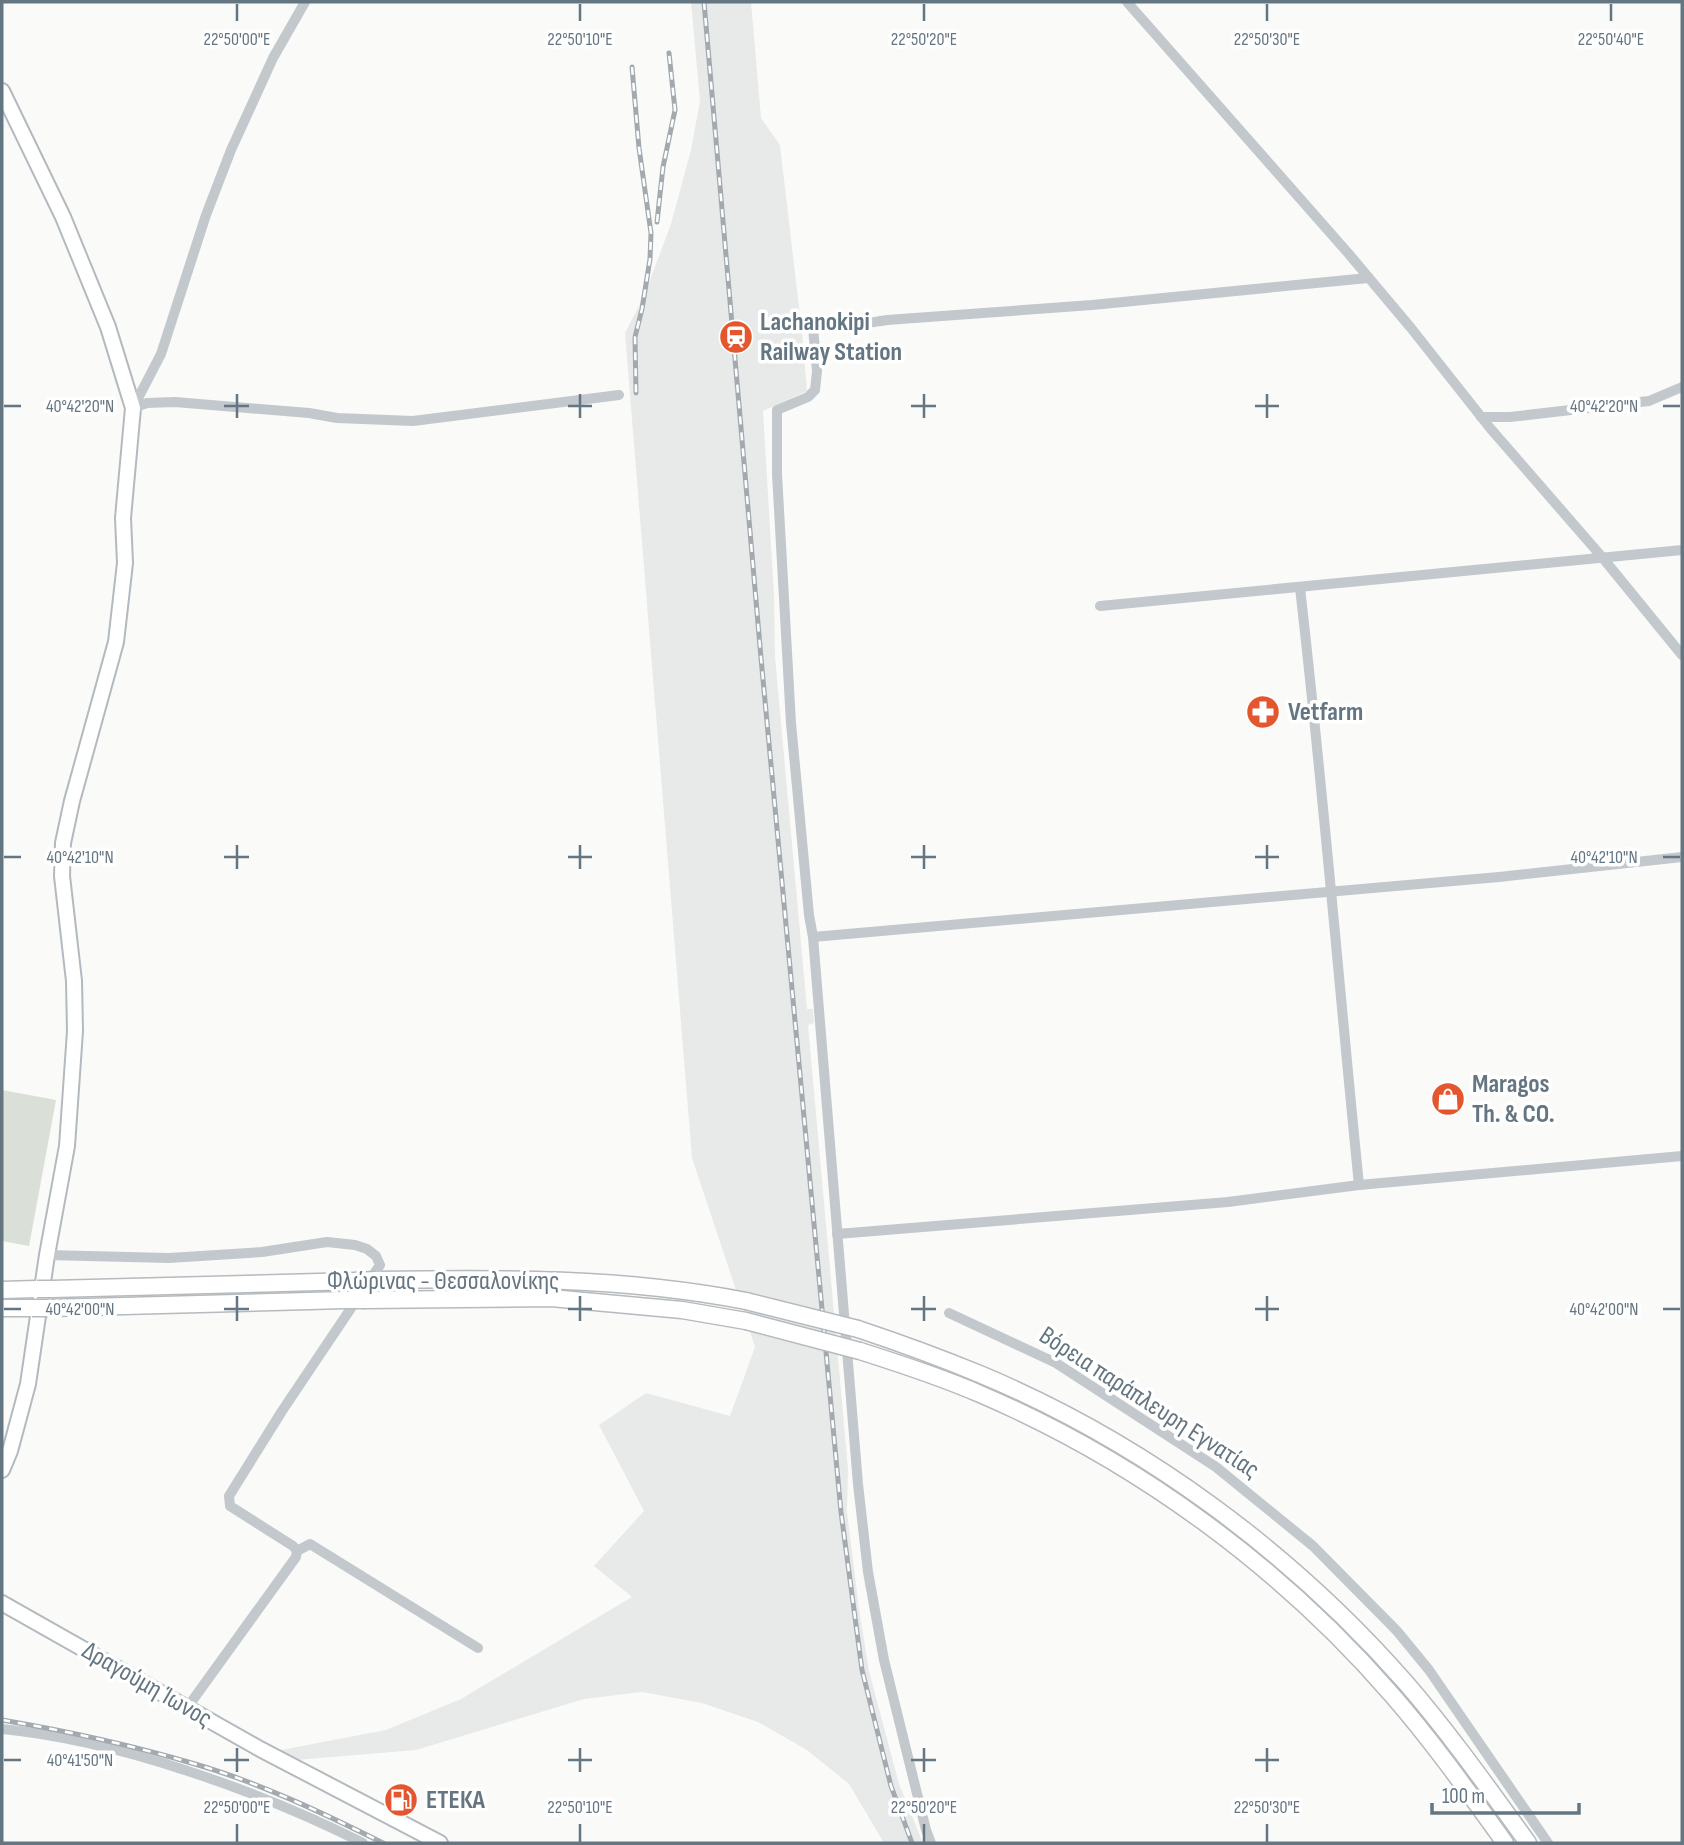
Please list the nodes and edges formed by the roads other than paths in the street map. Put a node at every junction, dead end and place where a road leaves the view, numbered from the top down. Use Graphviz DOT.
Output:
graph roads {
  1 [pos="304,2"];
  2 [pos="1127,2"];
  3 [pos="2,92"];
  4 [pos="1368,278"];
  5 [pos="1682,387"];
  6 [pos="619,395"];
  7 [pos="132,408"];
  8 [pos="1481,417"];
  9 [pos="1682,550"];
  10 [pos="1602,557"];
  11 [pos="1300,588"];
  12 [pos="1100,606"];
  13 [pos="1682,655"];
  14 [pos="1682,857"];
  15 [pos="1331,891"];
  16 [pos="814,937"];
  17 [pos="1682,1156"];
  18 [pos="1359,1185"];
  19 [pos="837,1234"];
  20 [pos="47,1255"];
  21 [pos="2,1290"];
  22 [pos="2,1308"];
  23 [pos="949,1313"];
  24 [pos="2,1470"];
  25 [pos="297,1551"];
  26 [pos="2,1603"];
  27 [pos="478,1648"];
  28 [pos="187,1708"];
  29 [pos="2,1729"];
  30 [pos="363,1843"];
  31 [pos="440,1843"];
  32 [pos="931,1843"];
  33 [pos="1505,1843"];
  34 [pos="1528,1843"];
  35 [pos="1548,1843"];
  1 -- 7 [label="street"];
  2 -- 4 [label="street"];
  3 -- 7 [label="street"];
  4 -- 8 [label="street"];
  4 -- 16 [label="street"];
  5 -- 8 [label="street"];
  6 -- 7 [label="street"];
  7 -- 20 [label="street"];
  8 -- 10 [label="street"];
  9 -- 10 [label="street"];
  10 -- 11 [label="street"];
  10 -- 13 [label="street"];
  11 -- 12 [label="street"];
  11 -- 15 [label="street"];
  14 -- 15 [label="street"];
  15 -- 16 [label="street"];
  15 -- 18 [label="street"];
  16 -- 19 [label="street"];
  17 -- 18 [label="street"];
  18 -- 19 [label="street"];
  19 -- 32 [label="street"];
  20 -- 24 [label="street"];
  20 -- 25 [label="street"];
  21 -- 34 [label="main road, Φλώρινας - Θεσσαλονίκης, bridge"];
  22 -- 33 [label="main road, Φλώρινας - Θεσσαλονίκης, bridge"];
  23 -- 35 [label="street, Βόρεια παράπλευρη Εγνατίας"];
  25 -- 27 [label="street"];
  25 -- 28 [label="street"];
  26 -- 28 [label="street, Δραγούμη Ίωνος"];
  28 -- 31 [label="street, Δραγούμη Ίωνος"];
  29 -- 30 [label="street"];
}
